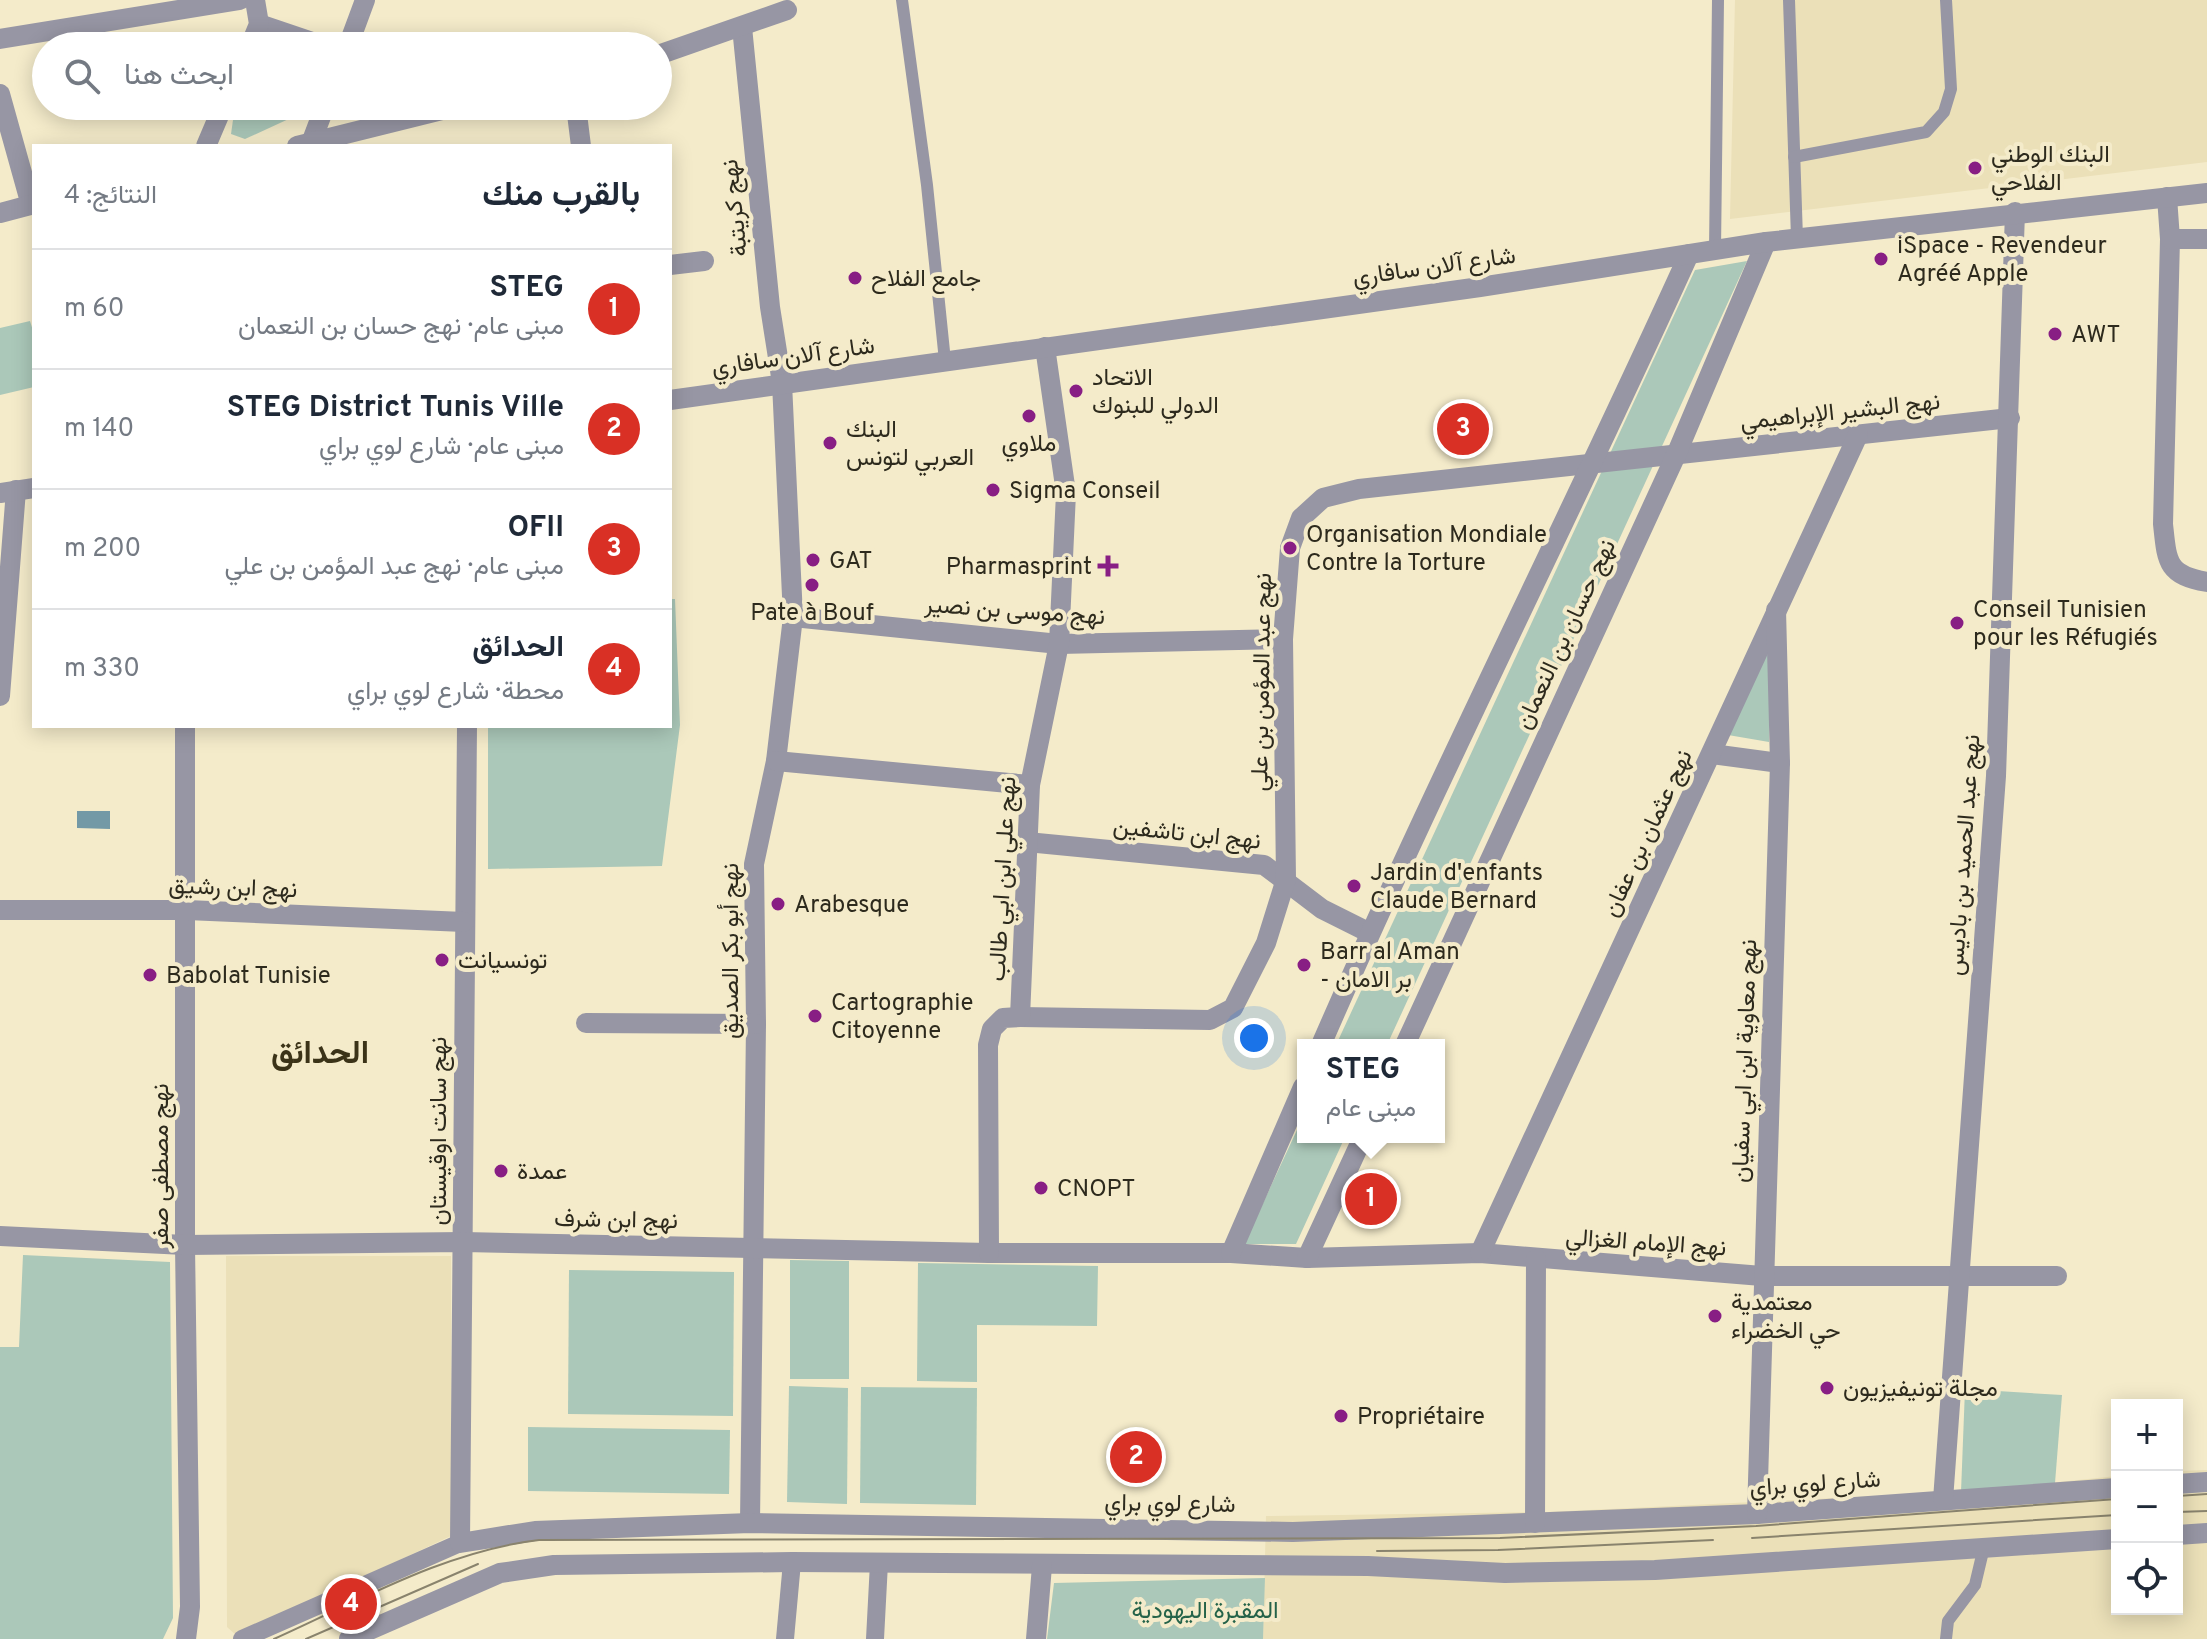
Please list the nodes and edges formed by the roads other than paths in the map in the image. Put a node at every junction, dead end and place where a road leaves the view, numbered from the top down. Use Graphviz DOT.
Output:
graph roads {
  1 [pos="240,0"];
  2 [pos="255,0"];
  3 [pos="365,0"];
  4 [pos="902,0"];
  5 [pos="1718,0"];
  6 [pos="1789,0"];
  7 [pos="1946,0"];
  8 [pos="787,10"];
  9 [pos="259,24"];
  10 [pos="742,27"];
  11 [pos="43,32"];
  12 [pos="256,32"];
  13 [pos="283,32"];
  14 [pos="353,32"];
  15 [pos="32,34"];
  16 [pos="0,39"];
  17 [pos="672,50"];
  18 [pos="0,94"];
  19 [pos="217,120"];
  20 [pos="317,120"];
  21 [pos="403,120"];
  22 [pos="578,120"];
  23 [pos="207,144"];
  24 [pos="305,144"];
  25 [pos="308,144"];
  26 [pos="581,144"];
  27 [pos="1794,157"];
  28 [pos="2207,193"];
  29 [pos="2167,197"];
  30 [pos="32,204"];
  31 [pos="2015,212"];
  32 [pos="0,213"];
  33 [pos="1797,238"];
  34 [pos="2170,239"];
  35 [pos="2207,239"];
  36 [pos="1766,242"];
  37 [pos="1715,250"];
  38 [pos="1689,254"];
  39 [pos="704,261"];
  40 [pos="672,265"];
  41 [pos="1045,347"];
  42 [pos="945,361"];
  43 [pos="782,383"];
  44 [pos="672,400"];
  45 [pos="2010,418"];
  46 [pos="1858,435"];
  47 [pos="1676,455"];
  48 [pos="1594,463"];
  49 [pos="17,490"];
  50 [pos="2207,582"];
  51 [pos="1776,610"];
  52 [pos="793,617"];
  53 [pos="1283,639"];
  54 [pos="1059,644"];
  55 [pos="0,696"];
  56 [pos="185,728"];
  57 [pos="467,728"];
  58 [pos="1712,754"];
  59 [pos="776,761"];
  60 [pos="1780,763"];
  61 [pos="1030,785"];
  62 [pos="1027,842"];
  63 [pos="1286,879"];
  64 [pos="0,910"];
  65 [pos="187,910"];
  66 [pos="464,922"];
  67 [pos="1370,933"];
  68 [pos="1020,1017"];
  69 [pos="586,1023"];
  70 [pos="756,1024"];
  71 [pos="1324,1039"];
  72 [pos="1408,1039"];
  73 [pos="1297,1101"];
  74 [pos="1360,1143"];
  75 [pos="0,1236"];
  76 [pos="464,1242"];
  77 [pos="185,1245"];
  78 [pos="751,1248"];
  79 [pos="989,1253"];
  80 [pos="1231,1253"];
  81 [pos="1480,1253"];
  82 [pos="1307,1258"];
  83 [pos="1536,1259"];
  84 [pos="1959,1275"];
  85 [pos="1762,1276"];
  86 [pos="2057,1276"];
  87 [pos="2207,1482"];
  88 [pos="2183,1484"];
  89 [pos="2111,1488"];
  90 [pos="1943,1500"];
  91 [pos="1757,1514"];
  92 [pos="750,1523"];
  93 [pos="1535,1523"];
  94 [pos="2207,1533"];
  95 [pos="2183,1535"];
  96 [pos="2111,1539"];
  97 [pos="459,1540"];
  98 [pos="1984,1547"];
  99 [pos="792,1562"];
  100 [pos="879,1563"];
  101 [pos="1042,1566"];
  102 [pos="186,1639"];
  103 [pos="242,1639"];
  104 [pos="349,1639"];
  105 [pos="785,1639"];
  106 [pos="875,1639"];
  107 [pos="1036,1639"];
  108 [pos="1946,1639"];
  1 -- 11 [label="street"];
  2 -- 9 [label="street"];
  3 -- 14 [label="street"];
  4 -- 42 [label="lane"];
  5 -- 37 [label="lane"];
  6 -- 27 [label="lane"];
  7 -- 27 [label="lane"];
  8 -- 10 [label="street"];
  9 -- 12 [label="street"];
  9 -- 13 [label="street"];
  10 -- 17 [label="street"];
  10 -- 43 [label="street, نهج كريتبة"];
  15 -- 16 [label="street"];
  18 -- 30 [label="street"];
  19 -- 23 [label="street"];
  20 -- 24 [label="street"];
  21 -- 25 [label="street"];
  22 -- 26 [label="street"];
  27 -- 33 [label="lane"];
  28 -- 29 [label="street, شارع آلان سافاري"];
  29 -- 31 [label="street, شارع آلان سافاري"];
  29 -- 34 [label="street"];
  30 -- 32 [label="street"];
  31 -- 33 [label="street, شارع آلان سافاري"];
  31 -- 45 [label="street, نهج عبد الحميد بن باديس"];
  33 -- 36 [label="street, شارع آلان سافاري"];
  34 -- 35 [label="street"];
  34 -- 50 [label="street"];
  36 -- 37 [label="street, شارع آلان سافاري"];
  36 -- 47 [label="street, نهج حسان بن النعمان"];
  37 -- 38 [label="street, شارع آلان سافاري"];
  38 -- 41 [label="street, شارع آلان سافاري"];
  38 -- 48 [label="street, نهج حسان بن النعمان"];
  39 -- 40 [label="street"];
  41 -- 42 [label="street, شارع آلان سافاري"];
  41 -- 54 [label="street, نهج علي ابن ابي طالب"];
  42 -- 43 [label="street, شارع آلان سافاري"];
  43 -- 44 [label="street, شارع آلان سافاري"];
  43 -- 52 [label="street, نهج أبو بكر الصديق"];
  45 -- 46 [label="street, نهج البشير الإبراهيمي"];
  45 -- 84 [label="street, نهج عبد الحميد بن باديس"];
  46 -- 47 [label="street, نهج البشير الإبراهيمي"];
  46 -- 51 [label="street, نهج عثمان بن عفان"];
  47 -- 48 [label="street, نهج عبد المؤمن بن علي"];
  47 -- 72 [label="street, نهج حسان بن النعمان"];
  48 -- 53 [label="street, نهج عبد المؤمن بن علي"];
  48 -- 67 [label="street, نهج حسان بن النعمان"];
  49 -- 55 [label="street"];
  51 -- 58 [label="street, نهج عثمان بن عفان"];
  51 -- 60 [label="street, نهج معاوية ابن ابي سفيان"];
  52 -- 54 [label="street, نهج موسى بن نصير"];
  52 -- 59 [label="street, نهج أبو بكر الصديق"];
  53 -- 54 [label="street, نهج موسى بن نصير"];
  53 -- 63 [label="street, نهج عبد المؤمن بن علي"];
  54 -- 61 [label="street, نهج علي ابن ابي طالب"];
  56 -- 65 [label="street, نهج مصطفى صفر"];
  57 -- 66 [label="street, نهج سانت اوقيستان"];
  58 -- 60 [label="street"];
  58 -- 81 [label="street, نهج عثمان بن عفان"];
  59 -- 61 [label="street"];
  59 -- 70 [label="street, نهج أبو بكر الصديق"];
  60 -- 85 [label="street, نهج معاوية ابن ابي سفيان"];
  61 -- 62 [label="street, نهج علي ابن ابي طالب"];
  62 -- 63 [label="street, نهج ابن تاشفين"];
  62 -- 68 [label="street, نهج علي ابن ابي طالب"];
  63 -- 67 [label="street, نهج ابن تاشفين"];
  63 -- 68 [label="street, نهج عبد المؤمن بن علي"];
  64 -- 65 [label="street, نهج ابن رشيق"];
  65 -- 66 [label="street, نهج ابن رشيق"];
  65 -- 77 [label="street, نهج مصطفى صفر"];
  66 -- 76 [label="street, نهج سانت اوقيستان"];
  67 -- 71 [label="street, نهج حسان بن النعمان"];
  68 -- 79 [label="street, نهج علي ابن ابي طالب"];
  69 -- 70 [label="street"];
  70 -- 78 [label="street, نهج أبو بكر الصديق"];
  73 -- 80 [label="street"];
  74 -- 82 [label="street"];
  75 -- 77 [label="street, نهج ابن شرف"];
  76 -- 77 [label="street, نهج ابن شرف"];
  76 -- 78 [label="street, نهج ابن شرف"];
  76 -- 97 [label="street, نهج سانت اوقيستان"];
  77 -- 102 [label="street, نهج مصطفى صفر"];
  78 -- 79 [label="street, نهج ابن شرف"];
  78 -- 92 [label="street, نهج أبو بكر الصديق"];
  79 -- 80 [label="street, نهج ابن شرف"];
  80 -- 82 [label="street, نهج الإمام الغزالي"];
  81 -- 82 [label="street, نهج الإمام الغزالي"];
  81 -- 83 [label="street, نهج الإمام الغزالي"];
  83 -- 85 [label="street, نهج الإمام الغزالي"];
  83 -- 93 [label="street"];
  84 -- 85 [label="street, نهج الإمام الغزالي"];
  84 -- 86 [label="street, نهج الإمام الغزالي"];
  84 -- 90 [label="street, نهج عبد الحميد بن باديس"];
  85 -- 91 [label="street, نهج معاوية ابن ابي سفيان"];
  87 -- 88 [label="street"];
  89 -- 90 [label="street, شارع لوي براي"];
  90 -- 91 [label="street, شارع لوي براي"];
  91 -- 93 [label="street, شارع لوي براي"];
  92 -- 93 [label="street, شارع لوي براي"];
  92 -- 97 [label="street, شارع لوي براي"];
  94 -- 95 [label="street"];
  96 -- 98 [label="street"];
  97 -- 103 [label="street, شارع لوي براي"];
  98 -- 101 [label="street"];
  98 -- 108 [label="lane"];
  99 -- 100 [label="street"];
  99 -- 104 [label="street"];
  99 -- 105 [label="street"];
  100 -- 101 [label="street"];
  100 -- 106 [label="street"];
  101 -- 107 [label="street"];
}
